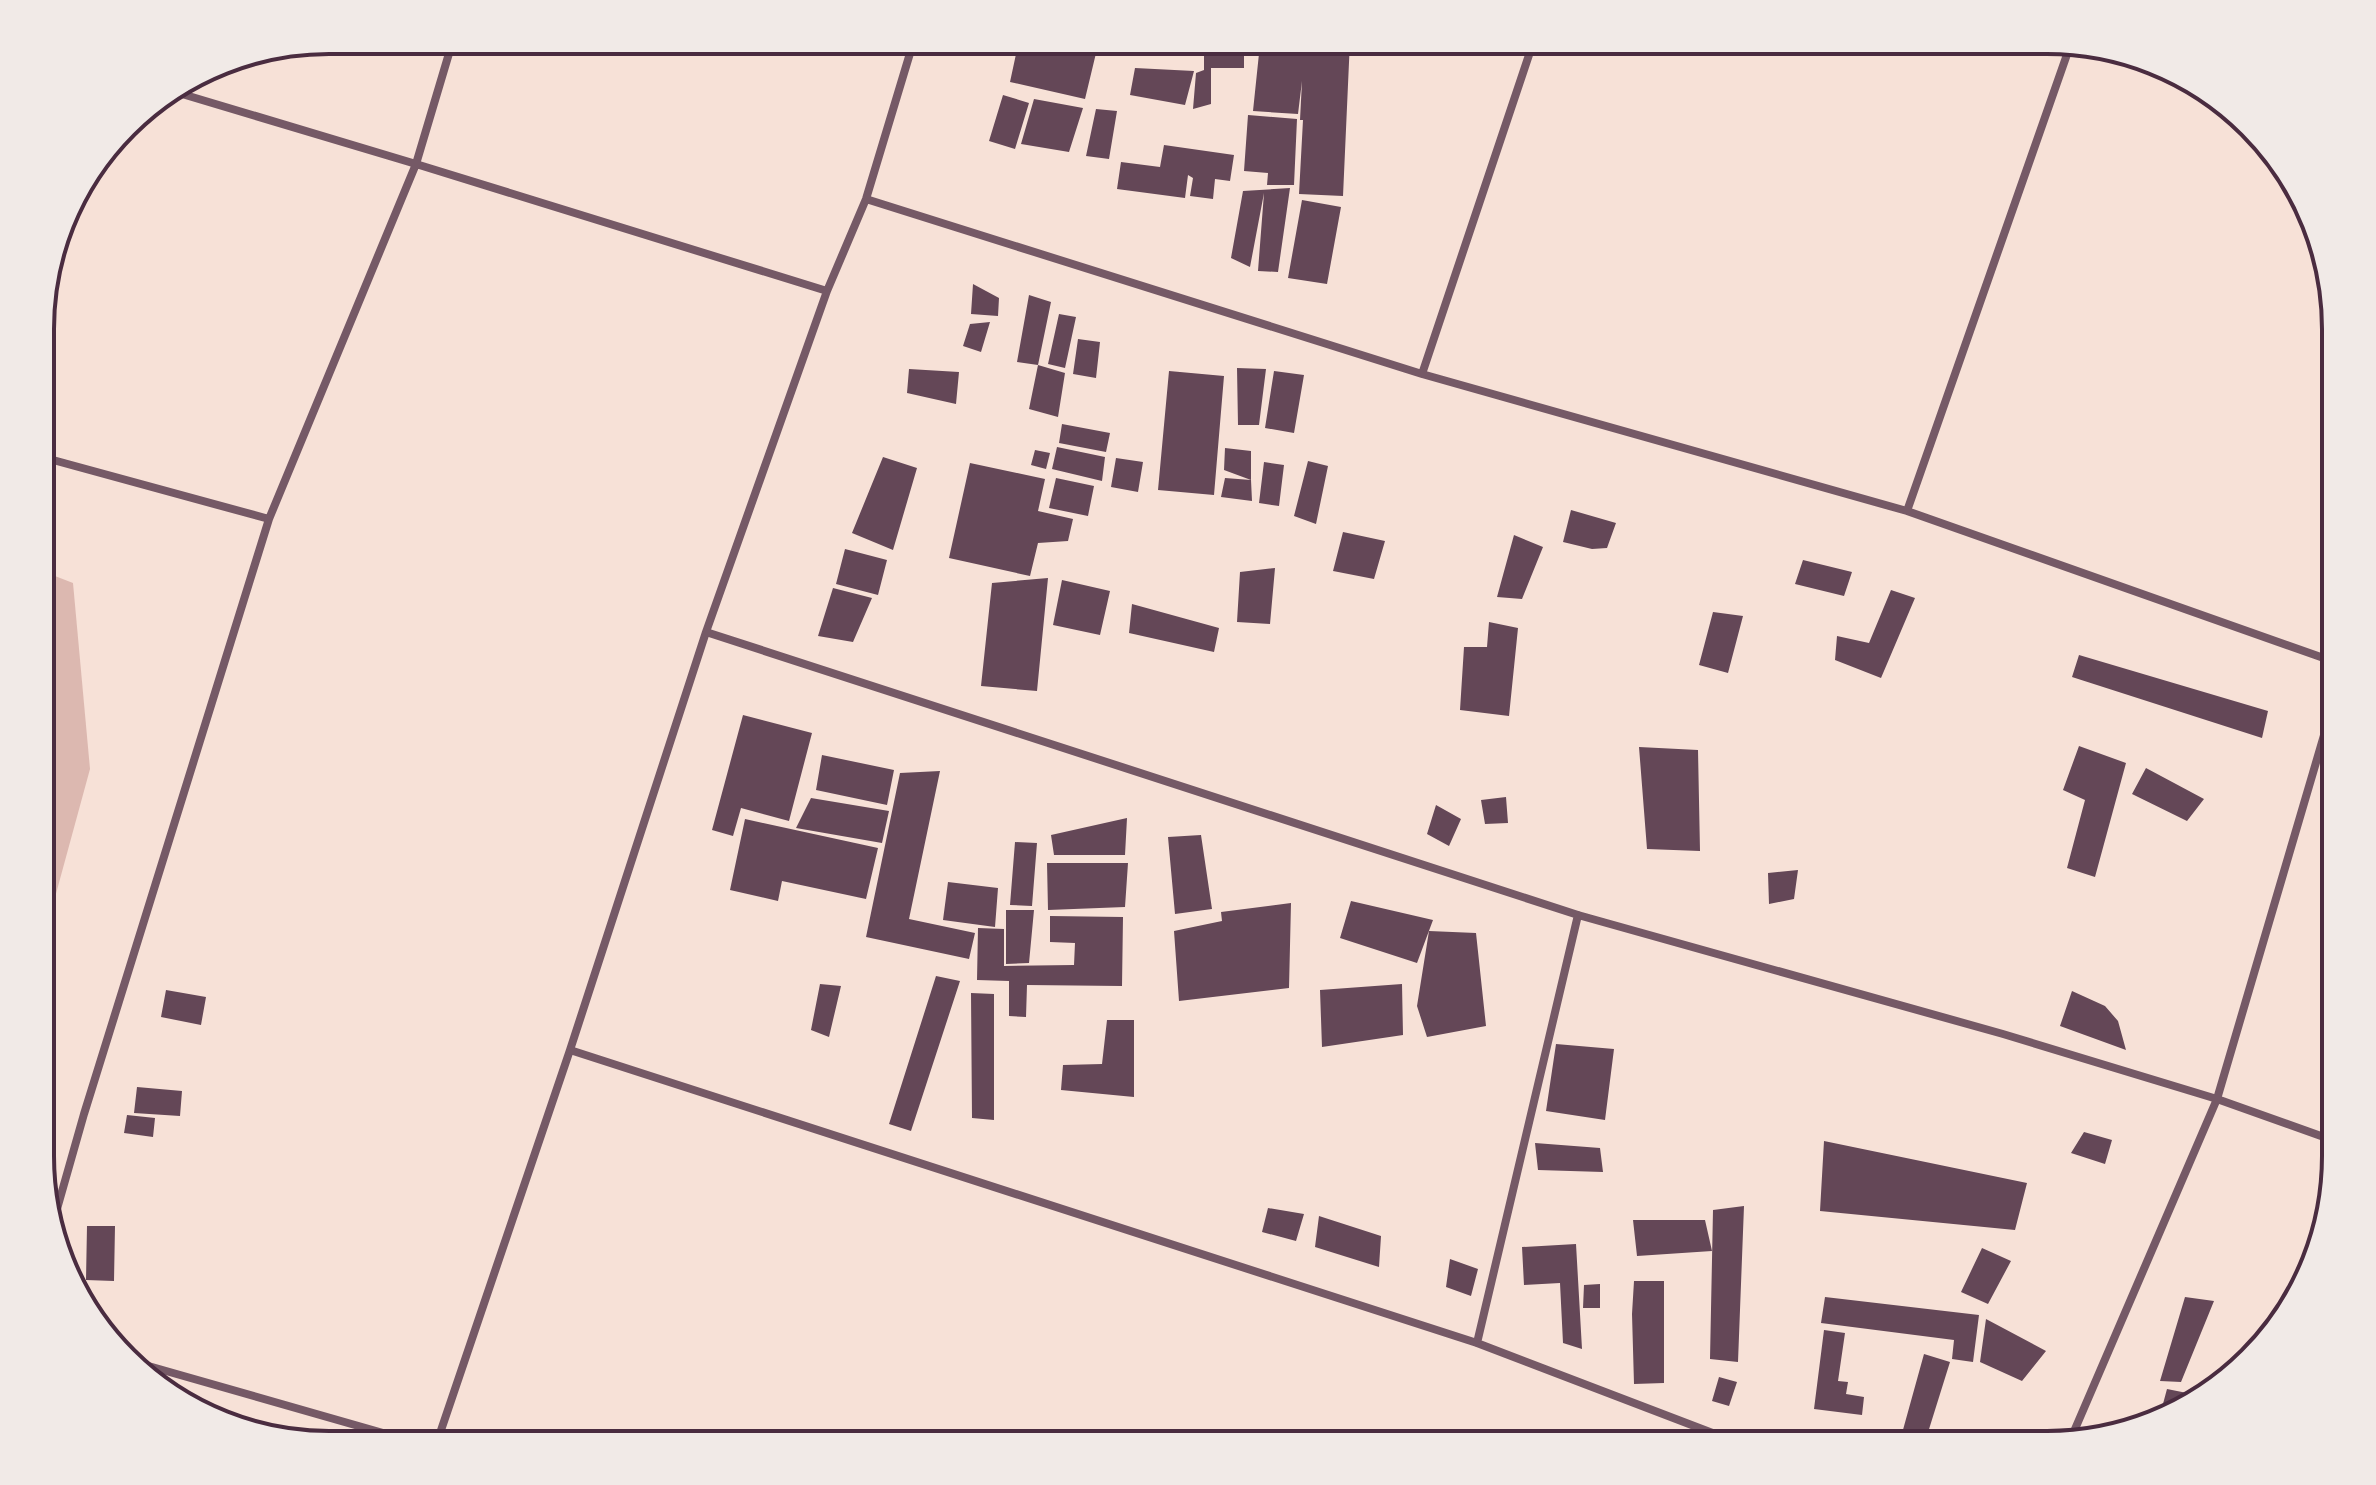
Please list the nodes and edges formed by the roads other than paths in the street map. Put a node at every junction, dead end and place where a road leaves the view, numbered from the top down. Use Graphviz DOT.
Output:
graph roads {
  1 [pos="1529,54"];
  2 [pos="449,55"];
  3 [pos="910,55"];
  4 [pos="2067,55"];
  5 [pos="185,95"];
  6 [pos="416,164"];
  7 [pos="866,199"];
  8 [pos="827,291"];
  9 [pos="1422,374"];
  10 [pos="54,460"];
  11 [pos="1907,511"];
  12 [pos="269,519"];
  13 [pos="706,632"];
  14 [pos="2321,657"];
  15 [pos="2321,746"];
  16 [pos="1578,915"];
  17 [pos="570,1050"];
  18 [pos="2217,1099"];
  19 [pos="2321,1136"];
  20 [pos="58,1205"];
  21 [pos="1477,1343"];
  22 [pos="155,1368"];
  23 [pos="2075,1429"];
  24 [pos="1705,1430"];
  25 [pos="376,1431"];
  26 [pos="441,1431"];
  1 -- 9 [label="street"];
  2 -- 6 [label="street"];
  3 -- 7 [label="street"];
  4 -- 11 [label="street"];
  5 -- 6 [label="street"];
  6 -- 8 [label="street"];
  6 -- 12 [label="street"];
  7 -- 8 [label="street"];
  7 -- 9 [label="street"];
  8 -- 13 [label="street"];
  9 -- 11 [label="street"];
  10 -- 12 [label="street"];
  11 -- 14 [label="street"];
  12 -- 20 [label="street"];
  13 -- 16 [label="street"];
  13 -- 17 [label="street"];
  15 -- 18 [label="street"];
  16 -- 18 [label="street"];
  16 -- 21 [label="street"];
  17 -- 21 [label="street"];
  17 -- 26 [label="street"];
  18 -- 19 [label="street"];
  18 -- 23 [label="street"];
  21 -- 24 [label="street"];
  22 -- 25 [label="street"];
}
